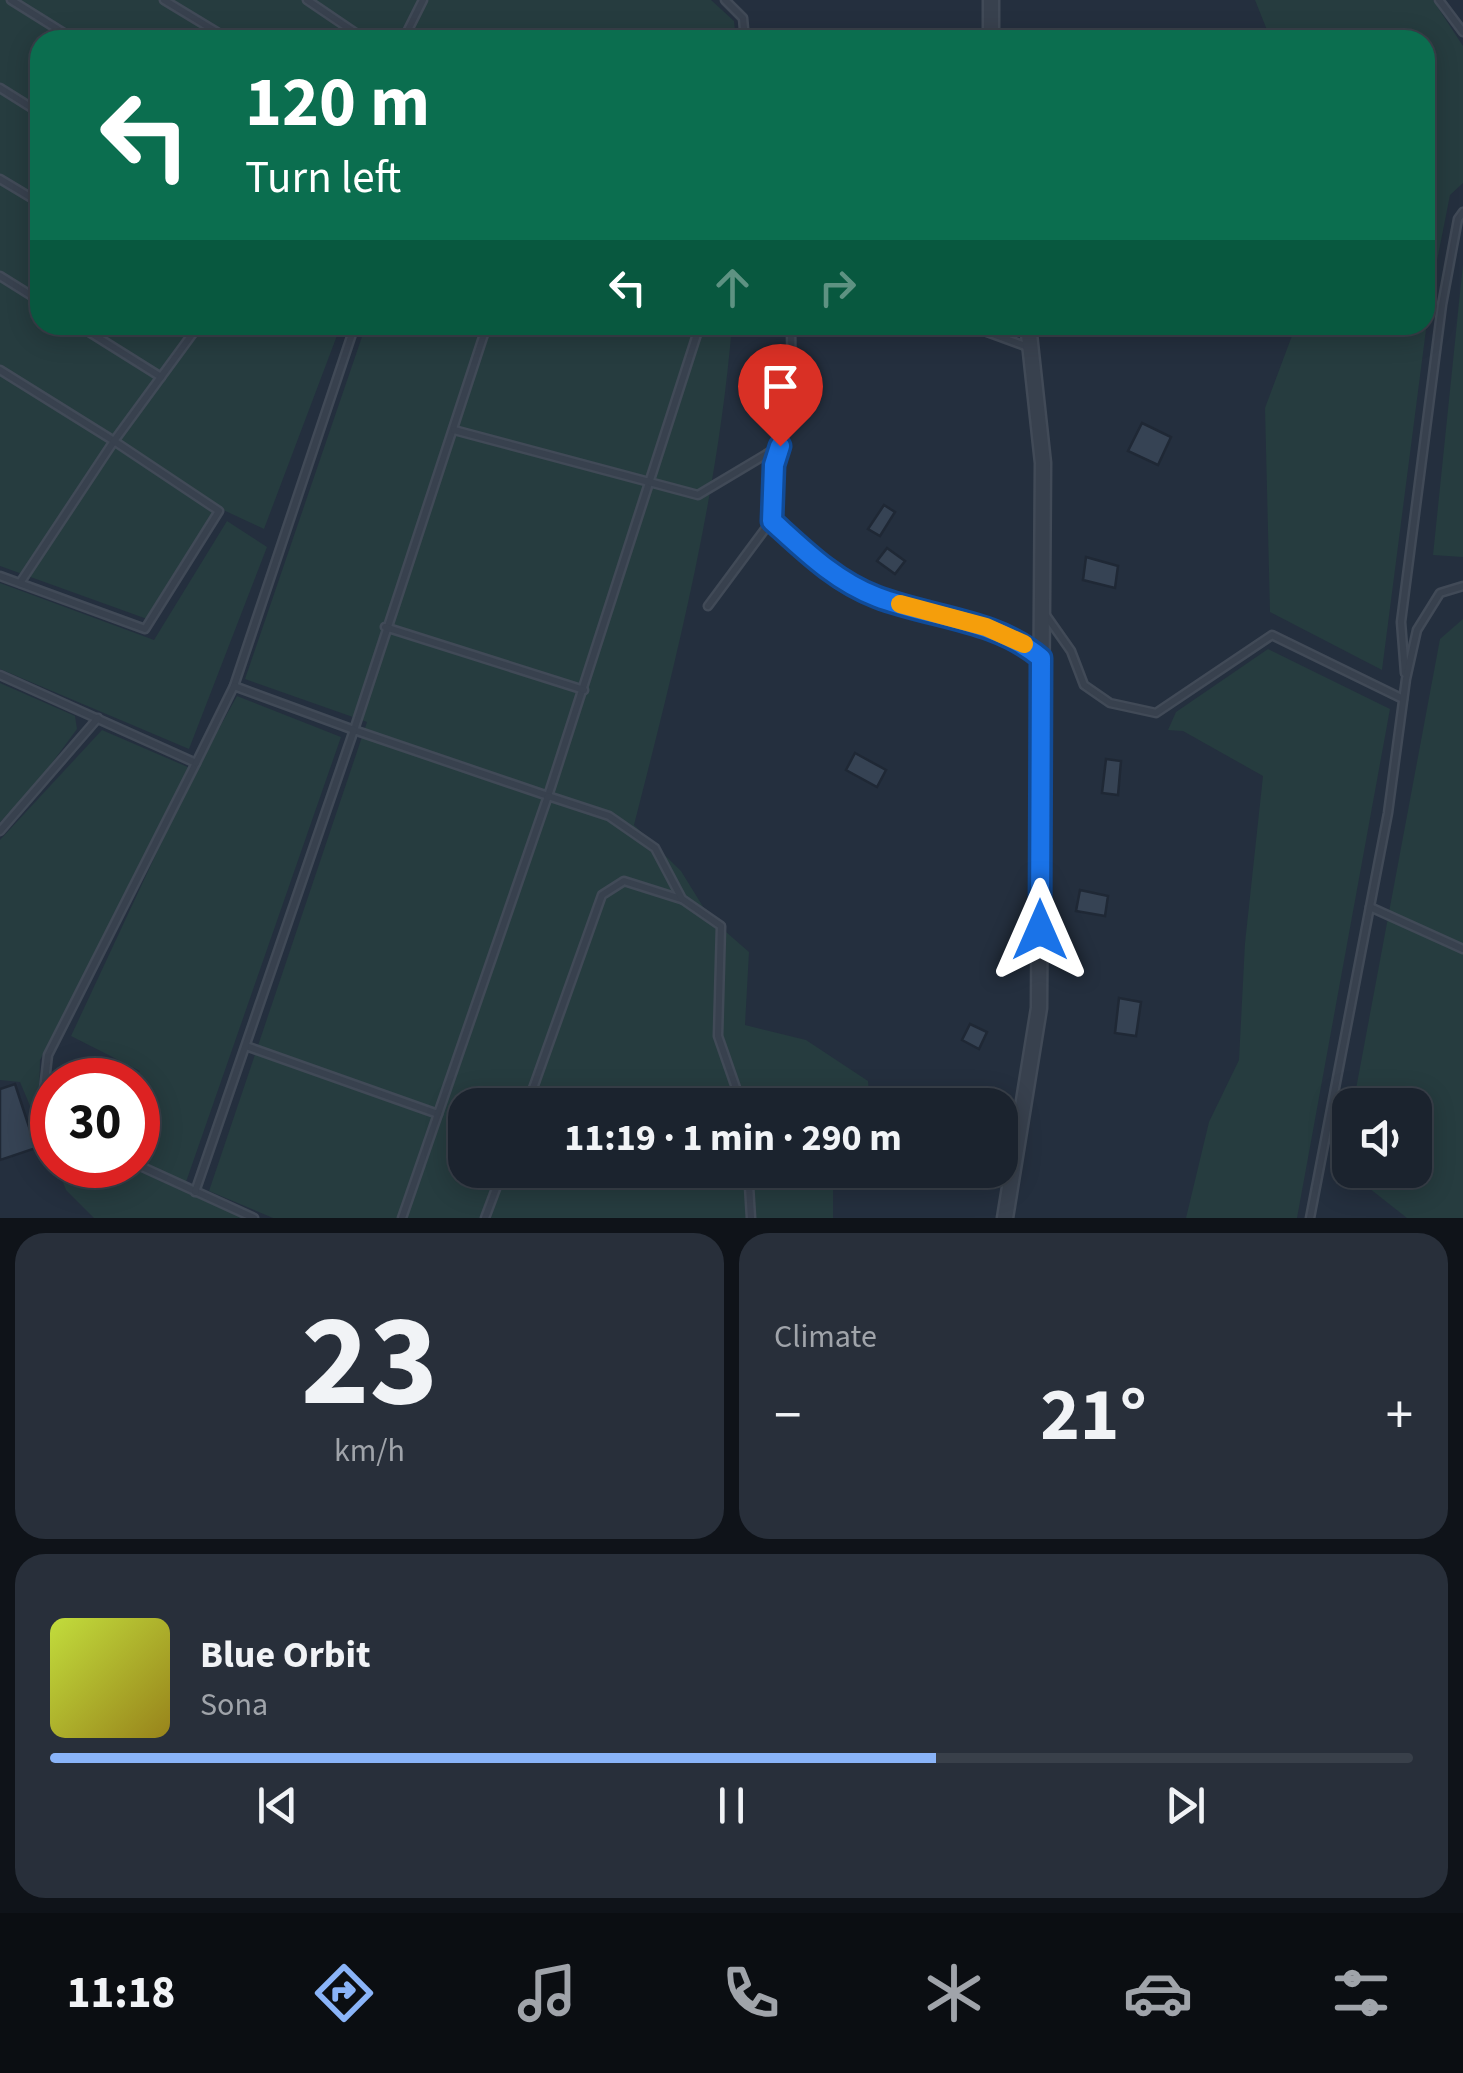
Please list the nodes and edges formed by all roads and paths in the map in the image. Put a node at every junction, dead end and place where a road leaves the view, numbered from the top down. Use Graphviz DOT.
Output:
graph roads {
  1 [pos="11,0"];
  2 [pos="164,0"];
  3 [pos="307,0"];
  4 [pos="423,0"];
  5 [pos="725,0"];
  6 [pos="991,0"];
  7 [pos="1439,0"];
  8 [pos="59,30"];
  9 [pos="214,30"];
  10 [pos="351,30"];
  11 [pos="408,30"];
  12 [pos="744,30"];
  13 [pos="991,30"];
  14 [pos="1463,32"];
  15 [pos="0,88"];
  16 [pos="30,107"];
  17 [pos="0,178"];
  18 [pos="30,197"];
  19 [pos="1463,212"];
  20 [pos="0,276"];
  21 [pos="30,295"];
  22 [pos="94,335"];
  23 [pos="192,335"];
  24 [pos="352,335"];
  25 [pos="484,335"];
  26 [pos="697,335"];
  27 [pos="791,335"];
  28 [pos="995,335"];
  29 [pos="1030,335"];
  30 [pos="1033,349"];
  31 [pos="0,370"];
  32 [pos="161,376"];
  33 [pos="454,430"];
  34 [pos="114,441"];
  35 [pos="780,446"];
  36 [pos="650,484"];
  37 [pos="772,521"];
  38 [pos="0,576"];
  39 [pos="20,584"];
  40 [pos="1463,586"];
  41 [pos="708,606"];
  42 [pos="1041,608"];
  43 [pos="386,627"];
  44 [pos="1041,658"];
  45 [pos="0,675"];
  46 [pos="1406,679"];
  47 [pos="234,686"];
  48 [pos="584,690"];
  49 [pos="1403,700"];
  50 [pos="98,718"];
  51 [pos="354,730"];
  52 [pos="196,763"];
  53 [pos="548,796"];
  54 [pos="0,831"];
  55 [pos="682,899"];
  56 [pos="1370,907"];
  57 [pos="1463,950"];
  58 [pos="246,1046"];
  59 [pos="48,1058"];
  60 [pos="533,1088"];
  61 [pos="736,1088"];
  62 [pos="438,1114"];
  63 [pos="160,1175"];
  64 [pos="496,1188"];
  65 [pos="749,1188"];
  66 [pos="195,1192"];
  67 [pos="254,1218"];
  68 [pos="402,1218"];
  69 [pos="484,1218"];
  70 [pos="751,1218"];
  71 [pos="1006,1218"];
  72 [pos="1310,1218"];
  1 -- 8 [label="lane"];
  2 -- 9 [label="lane"];
  3 -- 10 [label="lane"];
  4 -- 11 [label="lane"];
  5 -- 12 [label="lane"];
  6 -- 13 [label="street"];
  7 -- 14 [label="lane"];
  15 -- 16 [label="lane"];
  17 -- 18 [label="lane"];
  19 -- 46 [label="lane"];
  20 -- 21 [label="lane"];
  22 -- 32 [label="lane"];
  23 -- 32 [label="lane"];
  24 -- 47 [label="lane"];
  25 -- 33 [label="lane"];
  26 -- 36 [label="lane"];
  27 -- 35 [label="lane"];
  28 -- 30 [label="lane"];
  29 -- 30 [label="street"];
  30 -- 42 [label="street"];
  31 -- 34 [label="lane"];
  32 -- 34 [label="lane"];
  33 -- 36 [label="lane"];
  33 -- 43 [label="lane"];
  34 -- 39 [label="lane"];
  34 -- 39 [label="lane"];
  35 -- 36 [label="lane"];
  35 -- 37 [label="lane"];
  36 -- 48 [label="lane"];
  37 -- 41 [label="lane"];
  37 -- 44 [label="lane"];
  38 -- 39 [label="lane"];
  40 -- 46 [label="lane"];
  42 -- 44 [label="street"];
  42 -- 49 [label="lane"];
  43 -- 48 [label="lane"];
  43 -- 51 [label="lane"];
  44 -- 71 [label="street"];
  45 -- 50 [label="lane"];
  46 -- 49 [label="lane"];
  47 -- 51 [label="lane"];
  47 -- 52 [label="lane"];
  48 -- 53 [label="lane"];
  49 -- 56 [label="lane"];
  50 -- 52 [label="lane"];
  50 -- 54 [label="lane"];
  51 -- 53 [label="lane"];
  51 -- 58 [label="lane"];
  52 -- 59 [label="lane"];
  53 -- 55 [label="lane"];
  53 -- 62 [label="lane"];
  55 -- 60 [label="lane"];
  55 -- 61 [label="lane"];
  56 -- 57 [label="lane"];
  56 -- 72 [label="lane"];
  58 -- 62 [label="lane"];
  58 -- 66 [label="lane"];
  62 -- 68 [label="lane"];
  63 -- 66 [label="lane"];
  64 -- 69 [label="lane"];
  65 -- 70 [label="lane"];
  66 -- 67 [label="lane"];
}
